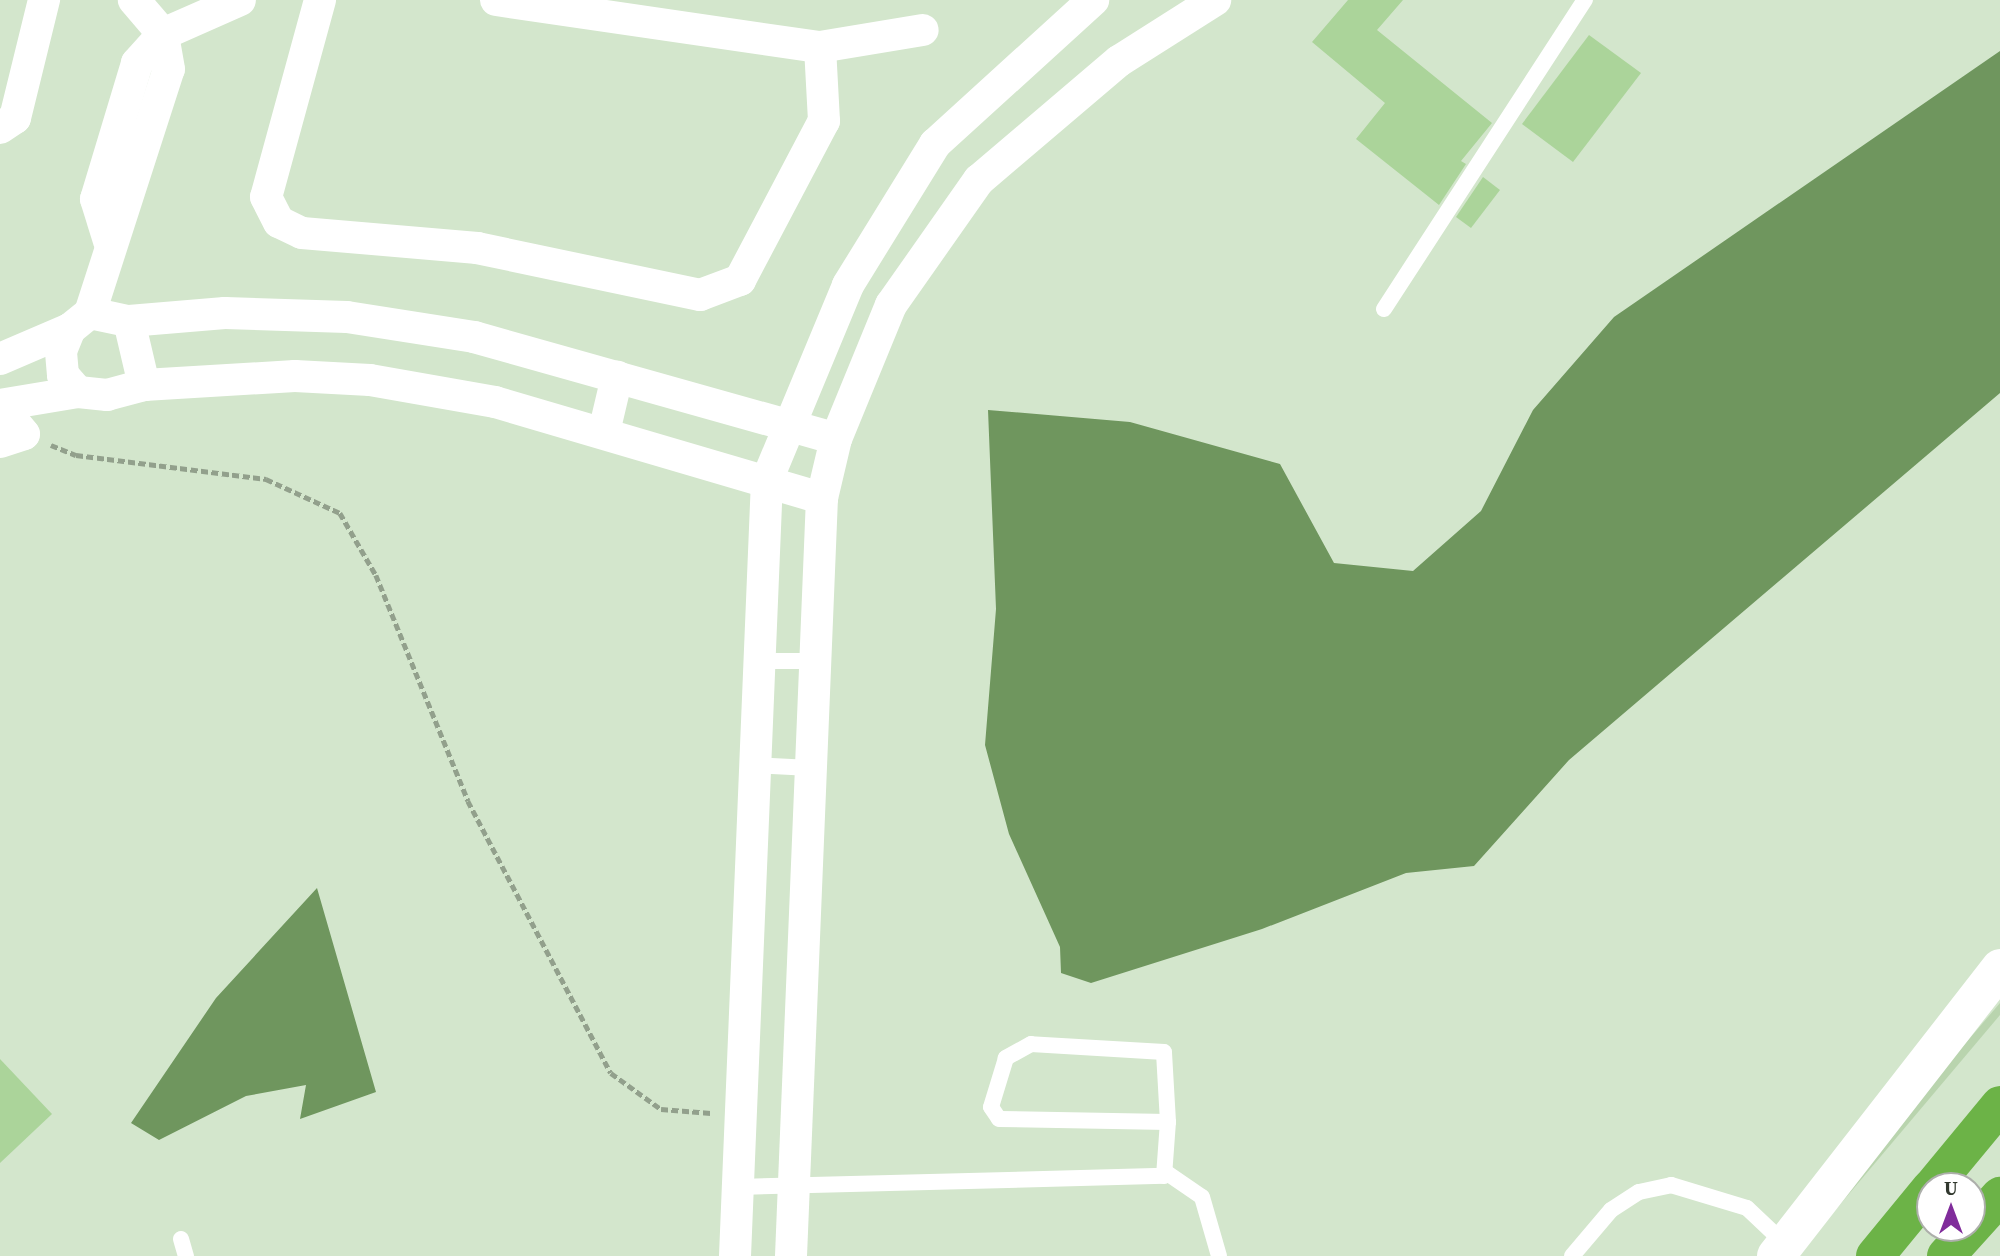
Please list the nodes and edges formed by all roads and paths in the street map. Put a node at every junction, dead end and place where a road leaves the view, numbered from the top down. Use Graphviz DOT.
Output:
graph roads {
  1 [pos="44,0"];
  2 [pos="134,0"];
  3 [pos="240,0"];
  4 [pos="320,0"];
  5 [pos="496,0"];
  6 [pos="1093,0"];
  7 [pos="1215,0"];
  8 [pos="1585,0"];
  9 [pos="923,30"];
  10 [pos="163,34"];
  11 [pos="820,47"];
  12 [pos="0,128"];
  13 [pos="1384,309"];
  14 [pos="80,321"];
  15 [pos="129,321"];
  16 [pos="0,359"];
  17 [pos="617,377"];
  18 [pos="144,385"];
  19 [pos="78,392"];
  20 [pos="0,405"];
  21 [pos="786,423"];
  22 [pos="604,432"];
  23 [pos="12,438"];
  24 [pos="836,439"];
  25 [pos="767,480"];
  26 [pos="822,498"];
  27 [pos="759,661"];
  28 [pos="816,661"];
  29 [pos="754,765"];
  30 [pos="811,768"];
  31 [pos="2000,968"];
  32 [pos="2000,1105"];
  33 [pos="740,1116"];
  34 [pos="1168,1122"];
  35 [pos="1944,1172"];
  36 [pos="1167,1173"];
  37 [pos="738,1186"];
  38 [pos="791,1186"];
  39 [pos="2000,1196"];
  40 [pos="1916,1206"];
  41 [pos="181,1239"];
  42 [pos="1780,1250"];
  43 [pos="186,1256"];
  44 [pos="735,1256"];
  45 [pos="791,1256"];
  46 [pos="1219,1256"];
  47 [pos="1572,1256"];
  48 [pos="1875,1256"];
  49 [pos="1946,1256"];
  1 -- 12 [label="street"];
  2 -- 10 [label="street"];
  3 -- 10 [label="street"];
  4 -- 11 [label="street"];
  5 -- 11 [label="street"];
  6 -- 21 [label="street"];
  7 -- 24 [label="street"];
  8 -- 13 [label="lane"];
  9 -- 11 [label="street"];
  10 -- 14 [label="street"];
  14 -- 15 [label="street"];
  14 -- 16 [label="street"];
  14 -- 19 [label="street"];
  15 -- 17 [label="street"];
  15 -- 18 [label="street"];
  17 -- 21 [label="street"];
  17 -- 22 [label="street"];
  18 -- 19 [label="street"];
  18 -- 22 [label="street"];
  19 -- 20 [label="street"];
  20 -- 23 [label="street"];
  21 -- 24 [label="street"];
  21 -- 25 [label="street"];
  22 -- 25 [label="street"];
  23 -- 33 [label="path"];
  24 -- 26 [label="street"];
  25 -- 26 [label="street"];
  25 -- 27 [label="street"];
  26 -- 28 [label="street"];
  27 -- 28 [label="lane"];
  27 -- 29 [label="street"];
  28 -- 30 [label="street"];
  29 -- 30 [label="lane"];
  29 -- 33 [label="street"];
  30 -- 38 [label="street"];
  31 -- 42 [label="main road"];
  32 -- 35 [label="highway"];
  33 -- 37 [label="street"];
  34 -- 34 [label="lane"];
  34 -- 36 [label="lane"];
  36 -- 38 [label="lane"];
  36 -- 46 [label="lane"];
  37 -- 38 [label="lane"];
  37 -- 44 [label="street"];
  38 -- 45 [label="street"];
  39 -- 49 [label="highway"];
  40 -- 48 [label="highway"];
  41 -- 43 [label="lane"];
  42 -- 47 [label="lane"];
}
